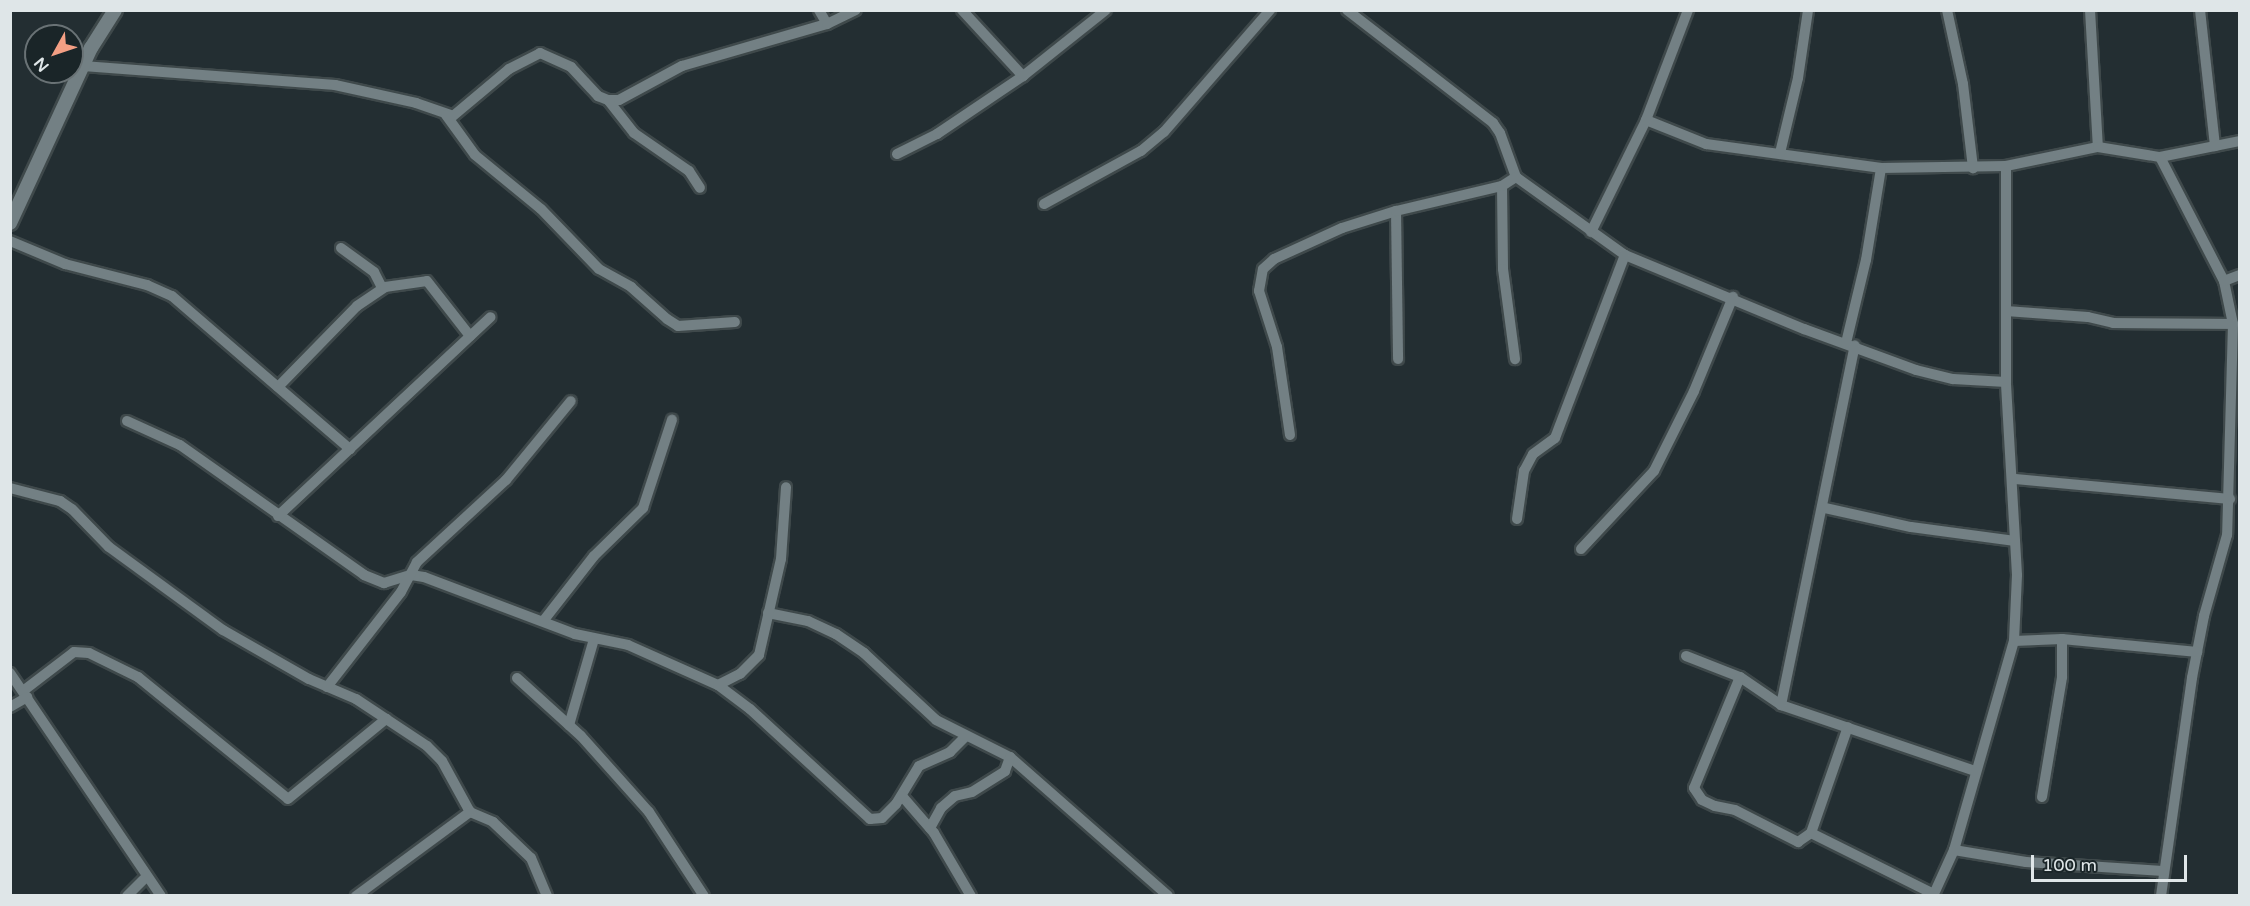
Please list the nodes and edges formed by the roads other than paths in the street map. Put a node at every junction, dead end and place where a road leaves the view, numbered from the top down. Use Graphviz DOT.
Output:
graph roads {
  1 [pos="819,10"];
  2 [pos="856,10"];
  3 [pos="962,10"];
  4 [pos="1106,10"];
  5 [pos="1270,10"];
  6 [pos="1347,10"];
  7 [pos="1688,10"];
  8 [pos="1808,10"];
  9 [pos="1947,10"];
  10 [pos="2090,10"];
  11 [pos="2200,10"];
  12 [pos="109,14"];
  13 [pos="827,24"];
  14 [pos="84,64"];
  15 [pos="84,66"];
  16 [pos="1023,76"];
  17 [pos="75,84"];
  18 [pos="608,100"];
  19 [pos="446,116"];
  20 [pos="1647,120"];
  21 [pos="2240,141"];
  22 [pos="2215,146"];
  23 [pos="2098,147"];
  24 [pos="1780,153"];
  25 [pos="897,154"];
  26 [pos="2160,157"];
  27 [pos="2006,166"];
  28 [pos="1881,168"];
  29 [pos="1973,168"];
  30 [pos="1516,177"];
  31 [pos="1502,186"];
  32 [pos="700,188"];
  33 [pos="1044,204"];
  34 [pos="1396,210"];
  35 [pos="10,223"];
  36 [pos="1591,232"];
  37 [pos="10,241"];
  38 [pos="341,248"];
  39 [pos="1625,255"];
  40 [pos="2240,275"];
  41 [pos="2224,280"];
  42 [pos="382,288"];
  43 [pos="1733,297"];
  44 [pos="2006,311"];
  45 [pos="491,317"];
  46 [pos="735,322"];
  47 [pos="2233,324"];
  48 [pos="470,336"];
  49 [pos="1850,345"];
  50 [pos="1398,359"];
  51 [pos="1515,359"];
  52 [pos="2006,382"];
  53 [pos="278,387"];
  54 [pos="572,401"];
  55 [pos="672,420"];
  56 [pos="127,421"];
  57 [pos="1290,435"];
  58 [pos="350,449"];
  59 [pos="2015,479"];
  60 [pos="786,487"];
  61 [pos="10,488"];
  62 [pos="2230,499"];
  63 [pos="1824,508"];
  64 [pos="278,516"];
  65 [pos="1517,519"];
  66 [pos="2015,541"];
  67 [pos="1581,549"];
  68 [pos="411,574"];
  69 [pos="768,613"];
  70 [pos="544,620"];
  71 [pos="594,639"];
  72 [pos="2062,639"];
  73 [pos="2014,641"];
  74 [pos="2197,652"];
  75 [pos="1686,656"];
  76 [pos="10,674"];
  77 [pos="1740,677"];
  78 [pos="517,678"];
  79 [pos="718,684"];
  80 [pos="327,687"];
  81 [pos="25,694"];
  82 [pos="1781,705"];
  83 [pos="10,707"];
  84 [pos="386,719"];
  85 [pos="568,724"];
  86 [pos="1848,727"];
  87 [pos="966,736"];
  88 [pos="1011,757"];
  89 [pos="1976,771"];
  90 [pos="903,796"];
  91 [pos="2042,797"];
  92 [pos="470,812"];
  93 [pos="930,828"];
  94 [pos="1811,834"];
  95 [pos="1954,850"];
  96 [pos="2163,871"];
  97 [pos="147,876"];
  98 [pos="1934,895"];
  99 [pos="128,896"];
  100 [pos="161,896"];
  101 [pos="356,896"];
  102 [pos="547,896"];
  103 [pos="704,896"];
  104 [pos="971,896"];
  105 [pos="1168,896"];
  106 [pos="2161,896"];
  1 -- 13 [label="street"];
  2 -- 13 [label="street"];
  3 -- 16 [label="street"];
  4 -- 16 [label="street"];
  5 -- 33 [label="street"];
  6 -- 30 [label="street"];
  7 -- 20 [label="street"];
  8 -- 24 [label="street"];
  9 -- 29 [label="street"];
  10 -- 23 [label="street"];
  11 -- 22 [label="street"];
  12 -- 14 [label="street"];
  13 -- 18 [label="street"];
  15 -- 19 [label="street"];
  16 -- 25 [label="street"];
  17 -- 35 [label="street"];
  18 -- 19 [label="street"];
  18 -- 32 [label="street"];
  19 -- 46 [label="street"];
  20 -- 24 [label="street"];
  20 -- 36 [label="street"];
  21 -- 22 [label="street"];
  22 -- 26 [label="street"];
  23 -- 26 [label="street"];
  23 -- 27 [label="street"];
  24 -- 28 [label="street"];
  26 -- 41 [label="street"];
  27 -- 29 [label="street"];
  27 -- 44 [label="street"];
  28 -- 29 [label="street"];
  28 -- 49 [label="street"];
  30 -- 31 [label="street"];
  30 -- 36 [label="street"];
  31 -- 34 [label="street"];
  31 -- 51 [label="street"];
  34 -- 50 [label="street"];
  34 -- 57 [label="street"];
  36 -- 39 [label="street"];
  37 -- 53 [label="street"];
  38 -- 42 [label="street"];
  39 -- 43 [label="street"];
  39 -- 65 [label="street"];
  40 -- 41 [label="street"];
  41 -- 47 [label="street"];
  42 -- 48 [label="street"];
  42 -- 53 [label="street"];
  43 -- 49 [label="street"];
  43 -- 67 [label="street"];
  44 -- 47 [label="street"];
  44 -- 52 [label="street"];
  45 -- 48 [label="street"];
  47 -- 62 [label="street"];
  48 -- 58 [label="street"];
  49 -- 52 [label="street"];
  49 -- 63 [label="street"];
  52 -- 59 [label="street"];
  53 -- 58 [label="street"];
  54 -- 68 [label="street"];
  55 -- 70 [label="street"];
  56 -- 64 [label="street"];
  58 -- 64 [label="street"];
  59 -- 62 [label="street"];
  59 -- 66 [label="street"];
  60 -- 69 [label="street"];
  61 -- 80 [label="street"];
  62 -- 74 [label="street"];
  63 -- 66 [label="street"];
  63 -- 82 [label="street"];
  64 -- 68 [label="street"];
  66 -- 73 [label="street"];
  68 -- 70 [label="street"];
  68 -- 80 [label="street"];
  69 -- 79 [label="street"];
  69 -- 87 [label="street"];
  70 -- 71 [label="street"];
  71 -- 79 [label="street"];
  71 -- 85 [label="street"];
  72 -- 73 [label="street"];
  72 -- 74 [label="street"];
  72 -- 91 [label="street"];
  73 -- 89 [label="street"];
  74 -- 96 [label="street"];
  75 -- 77 [label="street"];
  76 -- 81 [label="street"];
  77 -- 82 [label="street"];
  77 -- 94 [label="street"];
  78 -- 85 [label="street"];
  79 -- 90 [label="street"];
  80 -- 84 [label="street"];
  81 -- 83 [label="street"];
  81 -- 84 [label="street"];
  81 -- 97 [label="street"];
  82 -- 86 [label="street"];
  84 -- 92 [label="street"];
  85 -- 103 [label="street"];
  86 -- 89 [label="street"];
  86 -- 94 [label="street"];
  87 -- 88 [label="street"];
  87 -- 90 [label="street"];
  88 -- 93 [label="street"];
  88 -- 105 [label="street"];
  89 -- 95 [label="street"];
  90 -- 93 [label="street"];
  92 -- 101 [label="street"];
  92 -- 102 [label="street"];
  93 -- 104 [label="street"];
  94 -- 98 [label="street"];
  95 -- 96 [label="street"];
  95 -- 98 [label="street"];
  96 -- 106 [label="street"];
  97 -- 99 [label="street"];
  97 -- 100 [label="street"];
}
